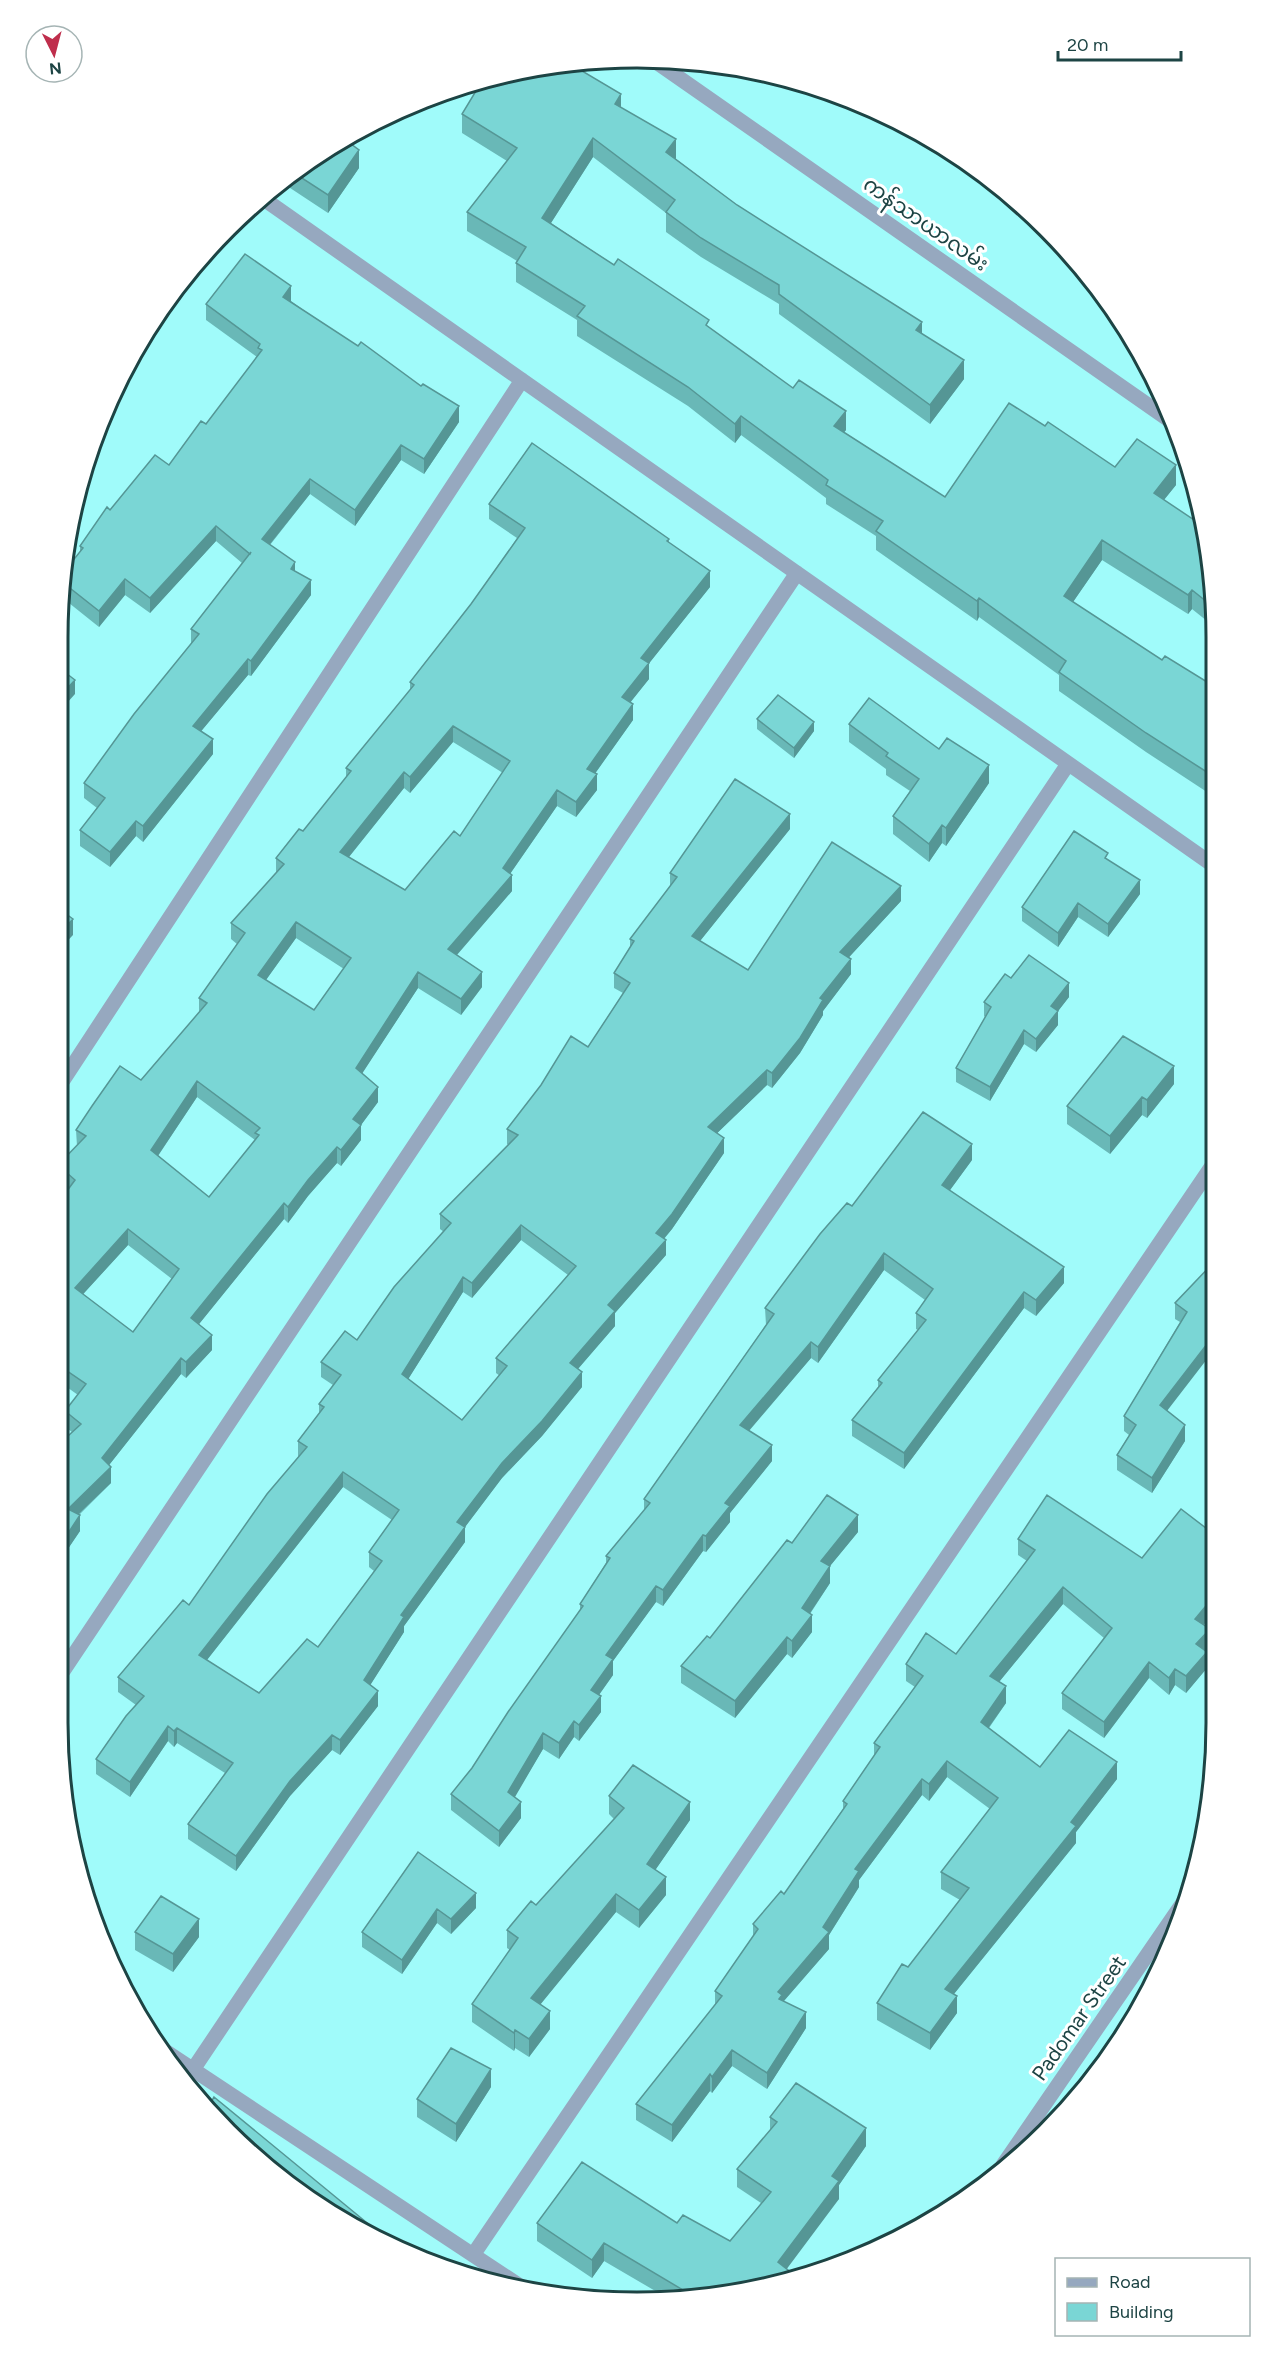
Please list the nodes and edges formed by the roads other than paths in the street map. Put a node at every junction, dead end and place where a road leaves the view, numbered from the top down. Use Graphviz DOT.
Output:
graph roads {
  1 [pos="666,69"];
  2 [pos="270,202"];
  3 [pos="522,380"];
  4 [pos="1161,414"];
  5 [pos="796,573"];
  6 [pos="1068,764"];
  7 [pos="1206,860"];
  8 [pos="68,1073"];
  9 [pos="1206,1175"];
  10 [pos="68,1664"];
  11 [pos="1170,1921"];
  12 [pos="178,2060"];
  13 [pos="193,2070"];
  14 [pos="189,2075"];
  15 [pos="1014,2150"];
  16 [pos="473,2255"];
  17 [pos="507,2277"];
  1 -- 4 [label="street, ကန်သာယာလမ်း"];
  2 -- 3 [label="street"];
  3 -- 5 [label="street"];
  3 -- 8 [label="street"];
  5 -- 6 [label="street"];
  5 -- 10 [label="street"];
  6 -- 7 [label="street"];
  6 -- 13 [label="street"];
  9 -- 16 [label="street"];
  11 -- 15 [label="street, Padomar Street"];
  12 -- 13 [label="street"];
  13 -- 14 [label="street"];
  13 -- 16 [label="street"];
  16 -- 17 [label="street"];
}
